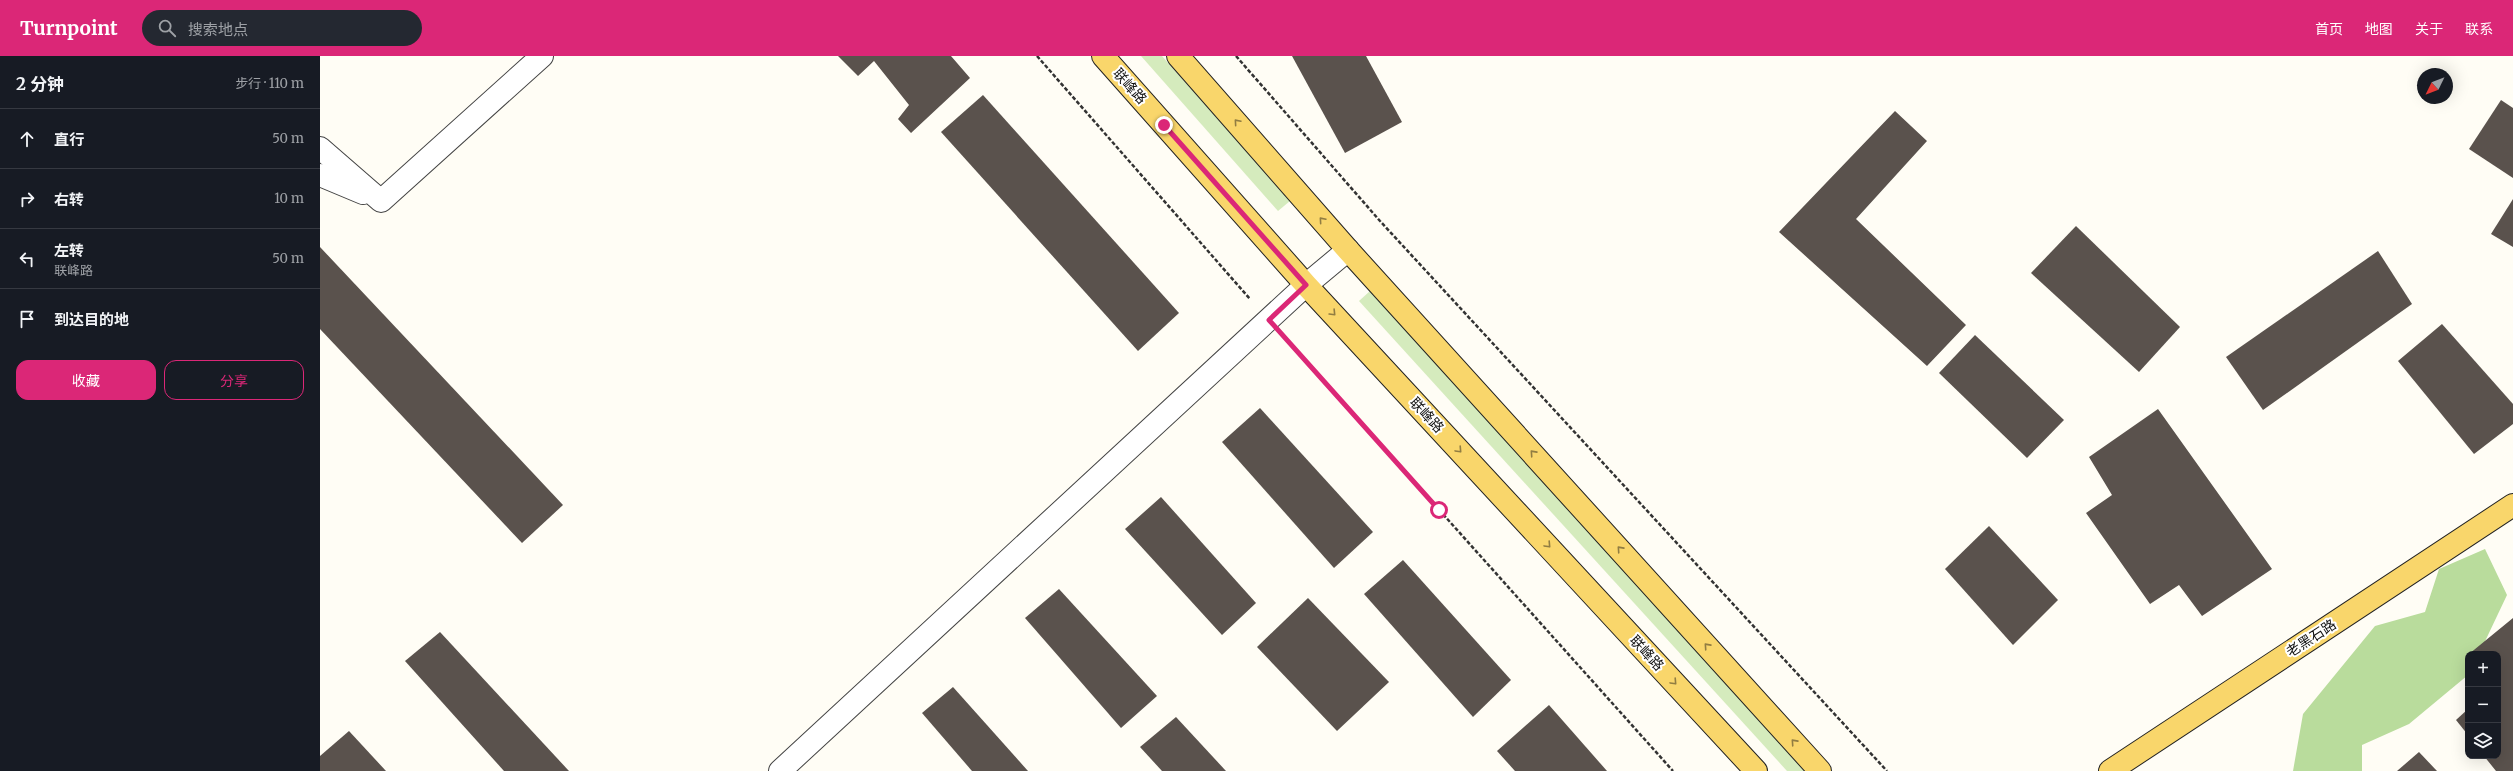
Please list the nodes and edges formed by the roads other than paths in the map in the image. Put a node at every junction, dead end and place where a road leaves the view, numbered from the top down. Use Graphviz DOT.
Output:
graph roads {
  1 [pos="542,56"];
  2 [pos="1104,56"];
  3 [pos="1178,56"];
  4 [pos="320,148"];
  5 [pos="320,175"];
  6 [pos="380,201"];
  7 [pos="1348,250"];
  8 [pos="1306,285"];
  9 [pos="2513,505"];
  10 [pos="780,771"];
  11 [pos="1756,771"];
  12 [pos="1820,771"];
  13 [pos="2110,771"];
  1 -- 6 [label="street"];
  2 -- 8 [label="main road, 联峰路"];
  7 -- 3 [label="main road, one-way"];
  4 -- 6 [label="street"];
  5 -- 6 [label="street"];
  7 -- 8 [label="street"];
  12 -- 7 [label="main road, one-way"];
  8 -- 10 [label="street"];
  8 -- 11 [label="main road, 联峰路, one-way"];
  9 -- 13 [label="main road, 老黑石路"];
}
